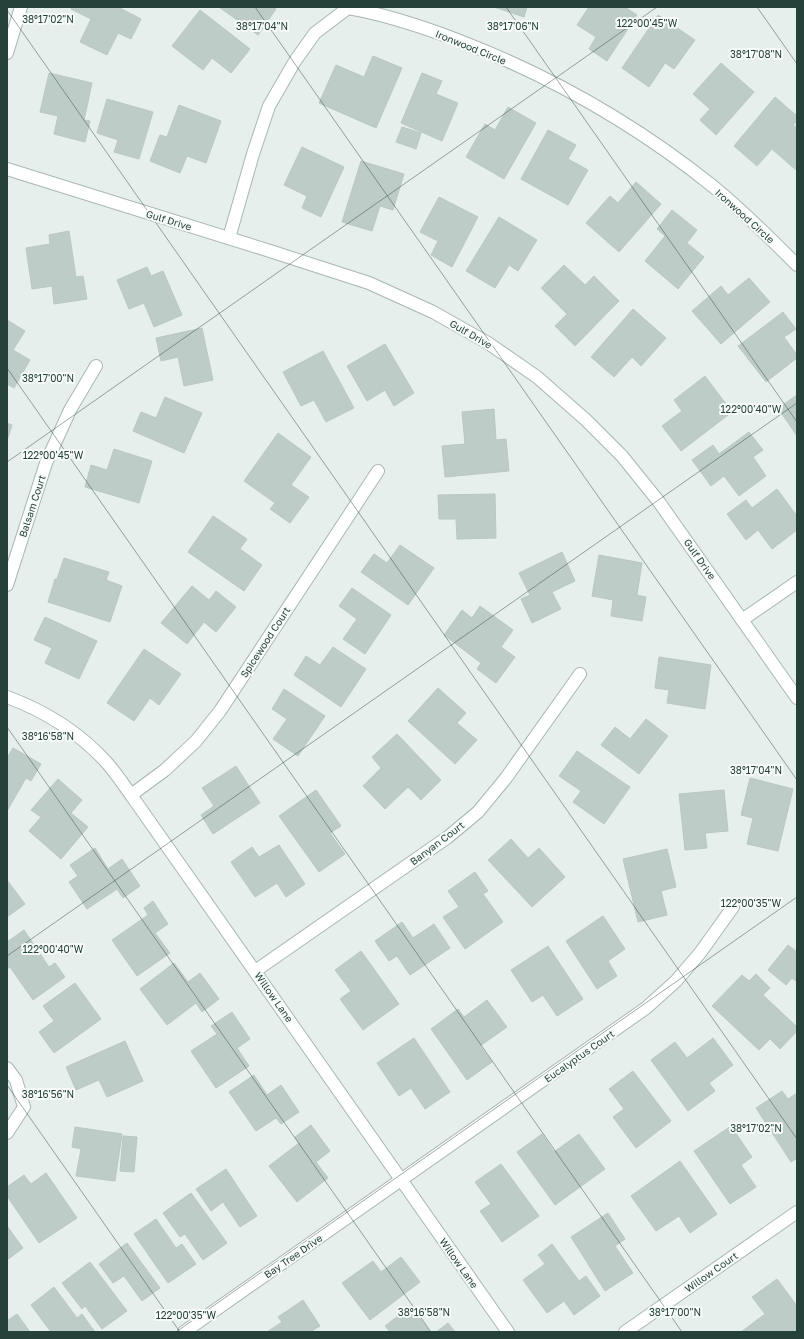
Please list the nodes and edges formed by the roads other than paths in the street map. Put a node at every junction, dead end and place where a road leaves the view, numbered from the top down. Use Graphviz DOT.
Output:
graph roads {
  1 [pos="21,7"];
  2 [pos="7,53"];
  3 [pos="7,169"];
  4 [pos="229,238"];
  5 [pos="797,265"];
  6 [pos="96,366"];
  7 [pos="378,471"];
  8 [pos="797,582"];
  9 [pos="7,585"];
  10 [pos="742,620"];
  11 [pos="580,674"];
  12 [pos="7,697"];
  13 [pos="797,698"];
  14 [pos="131,795"];
  15 [pos="733,907"];
  16 [pos="255,971"];
  17 [pos="7,1068"];
  18 [pos="7,1133"];
  19 [pos="402,1180"];
  20 [pos="797,1212"];
  21 [pos="192,1330"];
  22 [pos="508,1332"];
  23 [pos="625,1332"];
  1 -- 2 [label="street"];
  3 -- 4 [label="street, Gulf Drive"];
  4 -- 5 [label="street, Ironwood Circle"];
  4 -- 10 [label="street, Gulf Drive"];
  6 -- 9 [label="street, Balsam Court"];
  7 -- 14 [label="street, Spicewood Court"];
  8 -- 10 [label="street"];
  10 -- 13 [label="street, Gulf Drive"];
  11 -- 16 [label="street, Banyan Court"];
  12 -- 14 [label="street, Willow Lane"];
  14 -- 16 [label="street, Willow Lane"];
  15 -- 19 [label="street, Eucalyptus Court"];
  16 -- 19 [label="street, Willow Lane"];
  17 -- 18 [label="street"];
  19 -- 21 [label="street, Bay Tree Drive"];
  19 -- 22 [label="street, Willow Lane"];
  20 -- 23 [label="street, Willow Court"];
}
